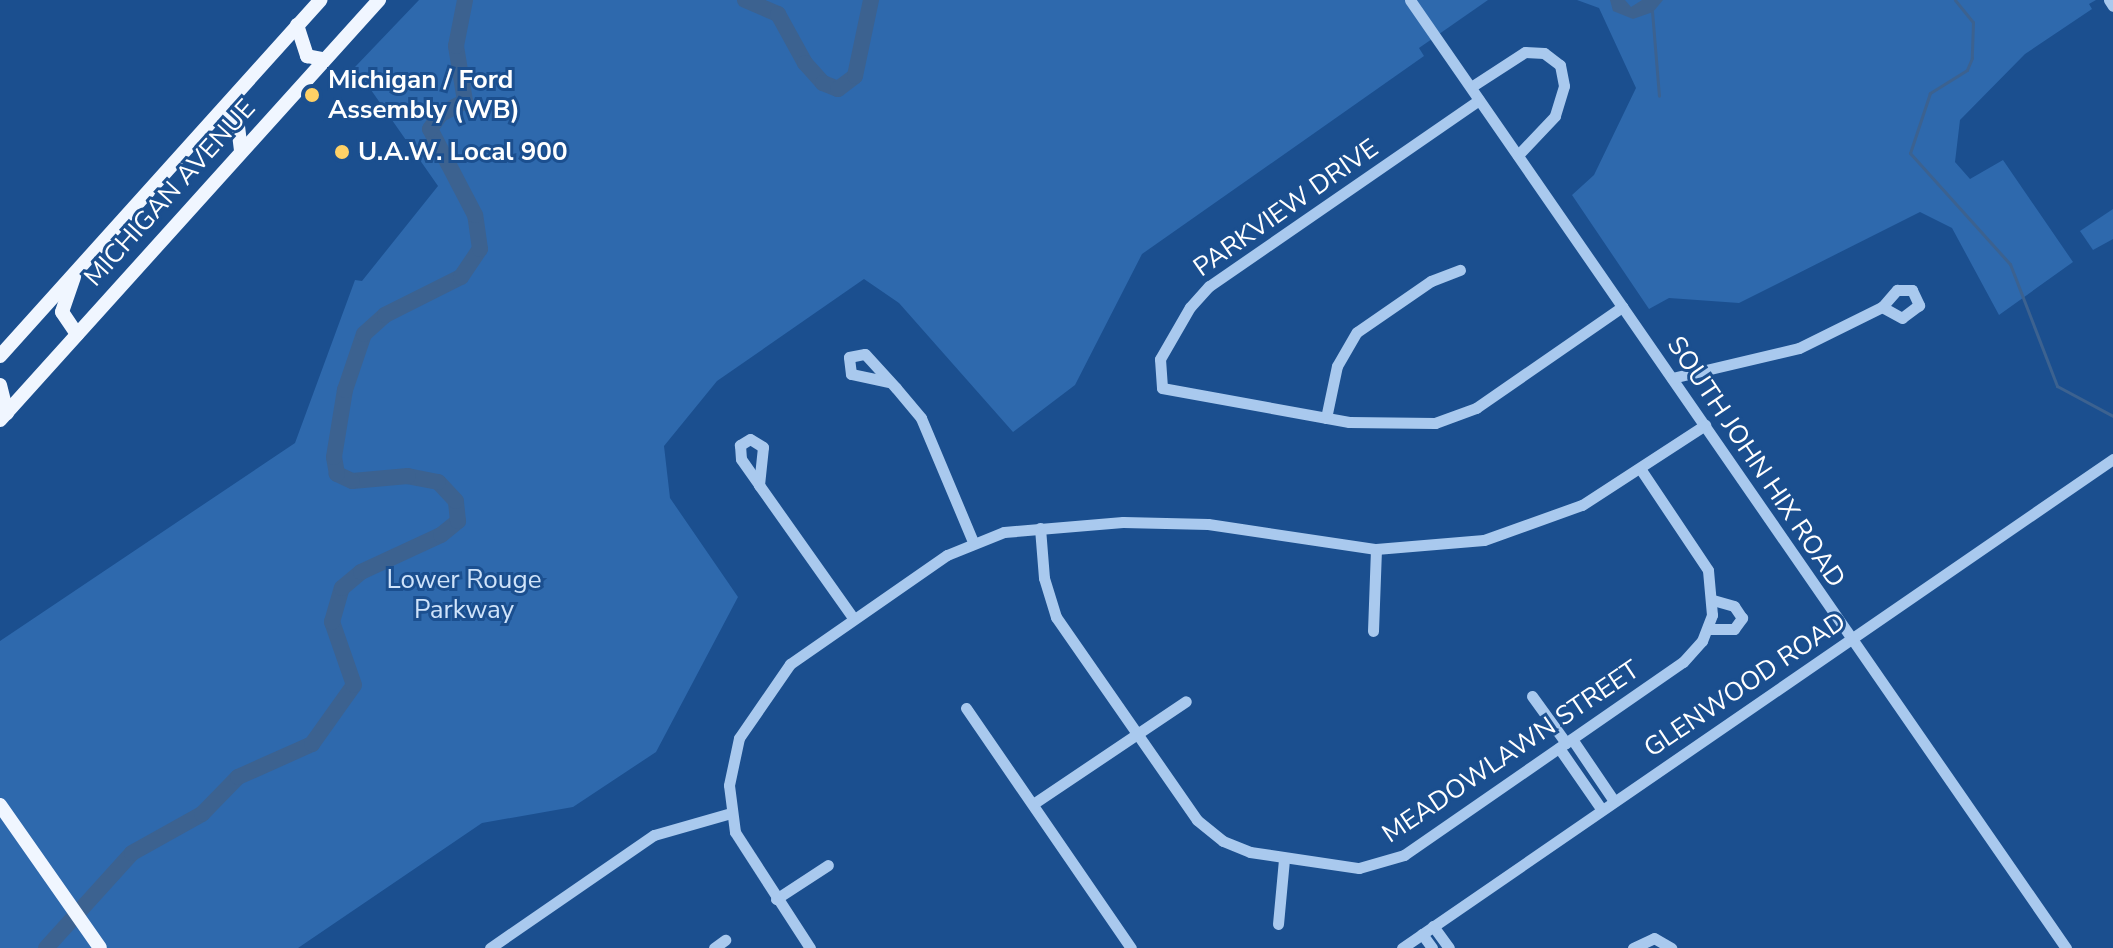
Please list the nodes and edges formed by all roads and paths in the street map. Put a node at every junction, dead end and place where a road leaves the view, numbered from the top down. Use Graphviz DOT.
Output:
graph roads {
  1 [pos="320,0"];
  2 [pos="379,0"];
  3 [pos="1410,0"];
  4 [pos="2109,0"];
  5 [pos="2113,6"];
  6 [pos="297,25"];
  7 [pos="323,59"];
  8 [pos="1471,87"];
  9 [pos="1479,100"];
  10 [pos="219,114"];
  11 [pos="241,150"];
  12 [pos="1518,155"];
  13 [pos="1460,270"];
  14 [pos="75,273"];
  15 [pos="1622,307"];
  16 [pos="1882,307"];
  17 [pos="77,334"];
  18 [pos="0,356"];
  19 [pos="1672,378"];
  20 [pos="889,382"];
  21 [pos="0,385"];
  22 [pos="3,417"];
  23 [pos="1326,418"];
  24 [pos="1705,425"];
  25 [pos="2113,459"];
  26 [pos="1641,470"];
  27 [pos="759,485"];
  28 [pos="1040,528"];
  29 [pos="973,542"];
  30 [pos="1376,549"];
  31 [pos="1713,600"];
  32 [pos="854,619"];
  33 [pos="1709,629"];
  34 [pos="1373,631"];
  35 [pos="1851,639"];
  36 [pos="1532,696"];
  37 [pos="1186,701"];
  38 [pos="966,708"];
  39 [pos="1135,734"];
  40 [pos="1566,743"];
  41 [pos="1614,801"];
  42 [pos="1033,804"];
  43 [pos="0,805"];
  44 [pos="1602,810"];
  45 [pos="731,813"];
  46 [pos="1284,859"];
  47 [pos="828,865"];
  48 [pos="776,899"];
  49 [pos="1278,924"];
  50 [pos="1433,926"];
  51 [pos="1422,934"];
  52 [pos="725,940"];
  53 [pos="97,944"];
  54 [pos="490,948"];
  55 [pos="714,948"];
  56 [pos="810,948"];
  57 [pos="1131,948"];
  58 [pos="1402,948"];
  59 [pos="1432,948"];
  60 [pos="1449,948"];
  61 [pos="1633,948"];
  62 [pos="1671,948"];
  63 [pos="2066,948"];
  1 -- 6 [label="main road, MICHIGAN AVENUE"];
  2 -- 7 [label="main road, MICHIGAN AVENUE"];
  3 -- 8 [label="street, SOUTH JOHN HIX ROAD"];
  4 -- 5 [label="street"];
  6 -- 7 [label="main road"];
  6 -- 10 [label="main road, MICHIGAN AVENUE"];
  7 -- 11 [label="main road, MICHIGAN AVENUE"];
  8 -- 9 [label="street, SOUTH JOHN HIX ROAD"];
  8 -- 12 [label="street"];
  9 -- 12 [label="street, SOUTH JOHN HIX ROAD"];
  9 -- 23 [label="street, PARKVIEW DRIVE"];
  10 -- 11 [label="main road"];
  10 -- 14 [label="main road, MICHIGAN AVENUE"];
  11 -- 17 [label="main road, MICHIGAN AVENUE"];
  12 -- 15 [label="street, SOUTH JOHN HIX ROAD"];
  13 -- 23 [label="street"];
  14 -- 17 [label="main road"];
  14 -- 18 [label="main road, MICHIGAN AVENUE"];
  15 -- 19 [label="street, SOUTH JOHN HIX ROAD"];
  15 -- 23 [label="street"];
  16 -- 19 [label="street"];
  17 -- 22 [label="main road, MICHIGAN AVENUE"];
  19 -- 24 [label="street, SOUTH JOHN HIX ROAD"];
  20 -- 29 [label="street"];
  21 -- 22 [label="main road"];
  24 -- 26 [label="street"];
  24 -- 35 [label="street, SOUTH JOHN HIX ROAD"];
  25 -- 35 [label="street, GLENWOOD ROAD"];
  26 -- 30 [label="street"];
  26 -- 31 [label="street"];
  27 -- 32 [label="street"];
  28 -- 29 [label="street"];
  28 -- 30 [label="street"];
  28 -- 39 [label="street, MEADOWLAWN STREET"];
  29 -- 32 [label="street"];
  30 -- 34 [label="street"];
  31 -- 33 [label="street"];
  31 -- 33 [label="street"];
  32 -- 45 [label="street"];
  33 -- 40 [label="street, MEADOWLAWN STREET"];
  35 -- 41 [label="street, GLENWOOD ROAD"];
  35 -- 63 [label="street, SOUTH JOHN HIX ROAD"];
  36 -- 40 [label="street"];
  37 -- 39 [label="street"];
  38 -- 42 [label="street"];
  39 -- 42 [label="street"];
  39 -- 46 [label="street, MEADOWLAWN STREET"];
  40 -- 41 [label="street"];
  40 -- 44 [label="street"];
  40 -- 46 [label="street, MEADOWLAWN STREET"];
  41 -- 44 [label="street, GLENWOOD ROAD"];
  42 -- 57 [label="street"];
  43 -- 53 [label="main road"];
  44 -- 50 [label="street, GLENWOOD ROAD"];
  45 -- 48 [label="street"];
  45 -- 54 [label="street"];
  46 -- 49 [label="street"];
  47 -- 48 [label="street"];
  48 -- 56 [label="street"];
  50 -- 51 [label="street, GLENWOOD ROAD"];
  50 -- 60 [label="street"];
  51 -- 58 [label="street, GLENWOOD ROAD"];
  51 -- 59 [label="street"];
  52 -- 55 [label="street"];
  61 -- 62 [label="street"];
}
